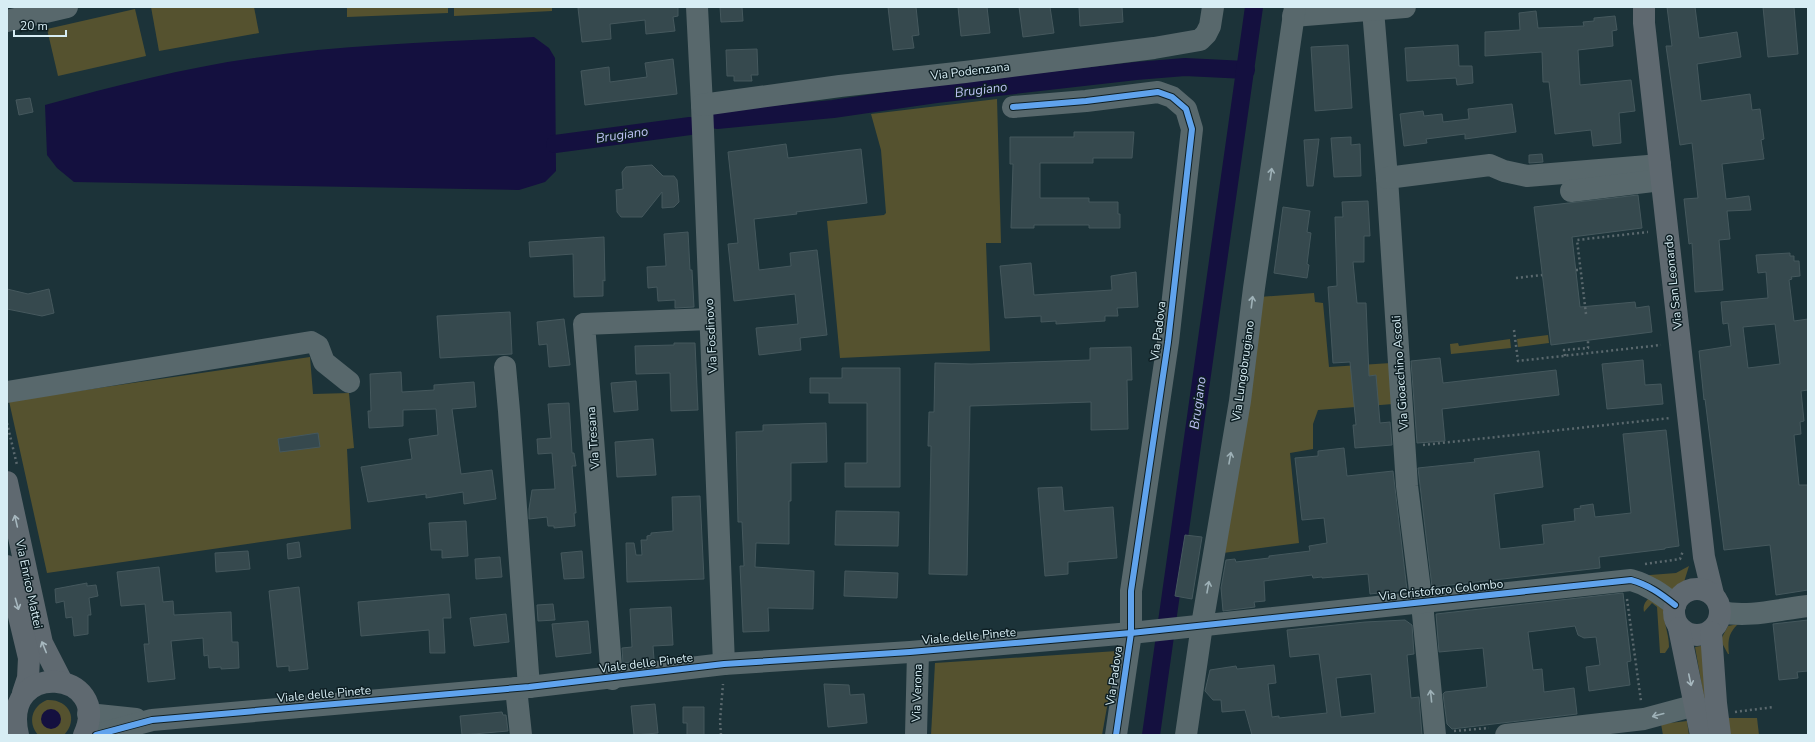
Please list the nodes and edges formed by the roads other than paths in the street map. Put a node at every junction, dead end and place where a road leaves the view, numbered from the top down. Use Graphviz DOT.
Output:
graph roads {
  1 [pos="67,7"];
  2 [pos="697,7"];
  3 [pos="1213,7"];
  4 [pos="1405,7"];
  5 [pos="1644,7"];
  6 [pos="1373,10"];
  7 [pos="1294,11"];
  8 [pos="7,21"];
  9 [pos="702,105"];
  10 [pos="1013,107"];
  11 [pos="1661,173"];
  12 [pos="1387,178"];
  13 [pos="1571,191"];
  14 [pos="710,319"];
  15 [pos="504,367"];
  16 [pos="349,382"];
  17 [pos="7,392"];
  18 [pos="7,482"];
  19 [pos="7,566"];
  20 [pos="1710,598"];
  21 [pos="1423,603"];
  22 [pos="1675,605"];
  23 [pos="1808,606"];
  24 [pos="1197,625"];
  25 [pos="1679,628"];
  26 [pos="1711,632"];
  27 [pos="1134,633"];
  28 [pos="918,652"];
  29 [pos="724,664"];
  30 [pos="612,679"];
  31 [pos="62,682"];
  32 [pos="522,687"];
  33 [pos="1696,705"];
  34 [pos="15,706"];
  35 [pos="88,714"];
  36 [pos="147,720"];
  37 [pos="1500,731"];
  38 [pos="1442,733"];
  39 [pos="18,735"];
  40 [pos="84,735"];
  41 [pos="96,735"];
  42 [pos="521,735"];
  43 [pos="916,735"];
  44 [pos="1116,735"];
  45 [pos="1186,735"];
  46 [pos="1701,735"];
  47 [pos="1720,735"];
  1 -- 8 [label="street"];
  2 -- 9 [label="street, Via Fosdinovo"];
  3 -- 9 [label="street, Via Podenzana"];
  4 -- 6 [label="street"];
  5 -- 11 [label="main road, Via San Leonardo"];
  6 -- 7 [label="street"];
  6 -- 12 [label="street, Via Gioacchino Ascoli"];
  24 -- 7 [label="street, Via Lungobrugiano, one-way"];
  9 -- 14 [label="street, Via Fosdinovo"];
  10 -- 27 [label="street, Via Padova"];
  11 -- 12 [label="street"];
  11 -- 13 [label="street"];
  11 -- 20 [label="main road, Via San Leonardo"];
  12 -- 21 [label="street, Via Gioacchino Ascoli"];
  14 -- 29 [label="street, Via Fosdinovo"];
  14 -- 30 [label="street, Via Tresana"];
  15 -- 32 [label="street"];
  16 -- 17 [label="street"];
  31 -- 18 [label="main road, Via Enrico Mattei, one-way"];
  19 -- 34 [label="main road, Via Enrico Mattei, one-way"];
  20 -- 22 [label="main road"];
  20 -- 23 [label="street"];
  20 -- 26 [label="main road"];
  21 -- 22 [label="street, Via Cristoforo Colombo"];
  21 -- 24 [label="street, Via Cristoforo Colombo"];
  38 -- 21 [label="street, Via Gioacchino Ascoli, one-way"];
  22 -- 25 [label="main road"];
  24 -- 27 [label="street, Viale delle Pinete"];
  24 -- 45 [label="street, Via Lungobrugiano"];
  25 -- 26 [label="main road"];
  25 -- 33 [label="main road, one-way"];
  26 -- 47 [label="main road"];
  27 -- 28 [label="street, Viale delle Pinete"];
  27 -- 44 [label="street, Via Padova"];
  28 -- 29 [label="street, Viale delle Pinete"];
  28 -- 43 [label="street, Via Verona"];
  29 -- 30 [label="street, Viale delle Pinete"];
  30 -- 32 [label="street, Viale delle Pinete"];
  31 -- 34 [label="main road"];
  31 -- 35 [label="main road"];
  32 -- 36 [label="street, Viale delle Pinete"];
  32 -- 42 [label="street"];
  33 -- 37 [label="street, one-way"];
  33 -- 46 [label="main road"];
  34 -- 39 [label="main road"];
  35 -- 36 [label="street, Viale delle Pinete"];
  35 -- 40 [label="main road"];
  36 -- 41 [label="street, Viale delle Pinete"];
}
